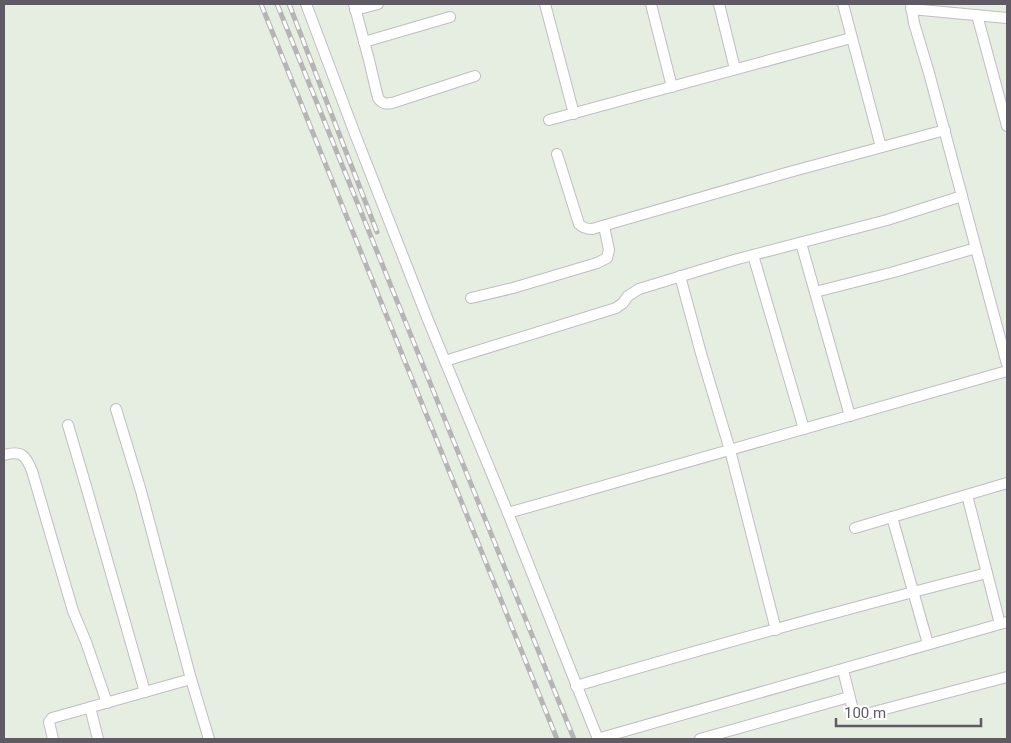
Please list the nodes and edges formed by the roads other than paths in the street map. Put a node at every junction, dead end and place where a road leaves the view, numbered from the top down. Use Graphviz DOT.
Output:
graph roads {
  1 [pos="306,4"];
  2 [pos="378,4"];
  3 [pos="545,4"];
  4 [pos="651,4"];
  5 [pos="719,4"];
  6 [pos="843,4"];
  7 [pos="911,6"];
  8 [pos="355,7"];
  9 [pos="977,15"];
  10 [pos="450,17"];
  11 [pos="1007,18"];
  12 [pos="852,38"];
  13 [pos="364,42"];
  14 [pos="735,69"];
  15 [pos="475,76"];
  16 [pos="672,87"];
  17 [pos="574,114"];
  18 [pos="549,120"];
  19 [pos="1007,126"];
  20 [pos="945,130"];
  21 [pos="881,147"];
  22 [pos="557,154"];
  23 [pos="962,196"];
  24 [pos="604,226"];
  25 [pos="801,243"];
  26 [pos="976,248"];
  27 [pos="753,255"];
  28 [pos="680,276"];
  29 [pos="815,292"];
  30 [pos="471,298"];
  31 [pos="445,361"];
  32 [pos="1007,364"];
  33 [pos="1007,371"];
  34 [pos="116,409"];
  35 [pos="850,416"];
  36 [pos="68,425"];
  37 [pos="804,429"];
  38 [pos="730,450"];
  39 [pos="4,455"];
  40 [pos="1007,482"];
  41 [pos="967,495"];
  42 [pos="508,513"];
  43 [pos="892,517"];
  44 [pos="855,528"];
  45 [pos="987,573"];
  46 [pos="913,592"];
  47 [pos="1004,623"];
  48 [pos="776,630"];
  49 [pos="928,644"];
  50 [pos="843,670"];
  51 [pos="1007,676"];
  52 [pos="191,679"];
  53 [pos="576,686"];
  54 [pos="145,692"];
  55 [pos="849,697"];
  56 [pos="107,703"];
  57 [pos="90,707"];
  58 [pos="52,739"];
  59 [pos="98,739"];
  60 [pos="210,739"];
  61 [pos="597,739"];
  62 [pos="700,739"];
  1 -- 31 [label="street"];
  2 -- 8 [label="street"];
  3 -- 17 [label="street"];
  4 -- 16 [label="street"];
  5 -- 14 [label="street"];
  6 -- 12 [label="street"];
  7 -- 9 [label="street"];
  7 -- 20 [label="street"];
  8 -- 13 [label="street"];
  9 -- 11 [label="street"];
  9 -- 19 [label="street"];
  10 -- 13 [label="street"];
  12 -- 14 [label="street"];
  12 -- 21 [label="street"];
  13 -- 15 [label="street"];
  14 -- 16 [label="street"];
  16 -- 17 [label="street"];
  17 -- 18 [label="street"];
  20 -- 21 [label="street"];
  20 -- 23 [label="street"];
  21 -- 24 [label="street"];
  22 -- 24 [label="street"];
  23 -- 25 [label="street"];
  23 -- 26 [label="street"];
  24 -- 30 [label="street"];
  25 -- 27 [label="street"];
  25 -- 29 [label="street"];
  26 -- 29 [label="street"];
  26 -- 32 [label="street"];
  27 -- 28 [label="street"];
  27 -- 37 [label="street"];
  28 -- 31 [label="street"];
  28 -- 38 [label="street"];
  29 -- 35 [label="street"];
  31 -- 42 [label="street"];
  33 -- 35 [label="street"];
  34 -- 52 [label="street"];
  35 -- 37 [label="street"];
  36 -- 54 [label="street"];
  37 -- 38 [label="street"];
  38 -- 42 [label="street"];
  38 -- 48 [label="street"];
  39 -- 56 [label="street"];
  40 -- 41 [label="street"];
  41 -- 43 [label="street"];
  41 -- 45 [label="street"];
  42 -- 53 [label="street"];
  43 -- 44 [label="street"];
  43 -- 46 [label="street"];
  45 -- 46 [label="street"];
  45 -- 47 [label="street"];
  46 -- 48 [label="street"];
  46 -- 49 [label="street"];
  47 -- 49 [label="street"];
  48 -- 53 [label="street"];
  49 -- 50 [label="street"];
  50 -- 55 [label="street"];
  50 -- 61 [label="street"];
  51 -- 55 [label="street"];
  52 -- 54 [label="street"];
  52 -- 60 [label="street"];
  53 -- 61 [label="street"];
  54 -- 56 [label="street"];
  55 -- 62 [label="street"];
  56 -- 57 [label="street"];
  57 -- 58 [label="street"];
  57 -- 59 [label="street"];
}
